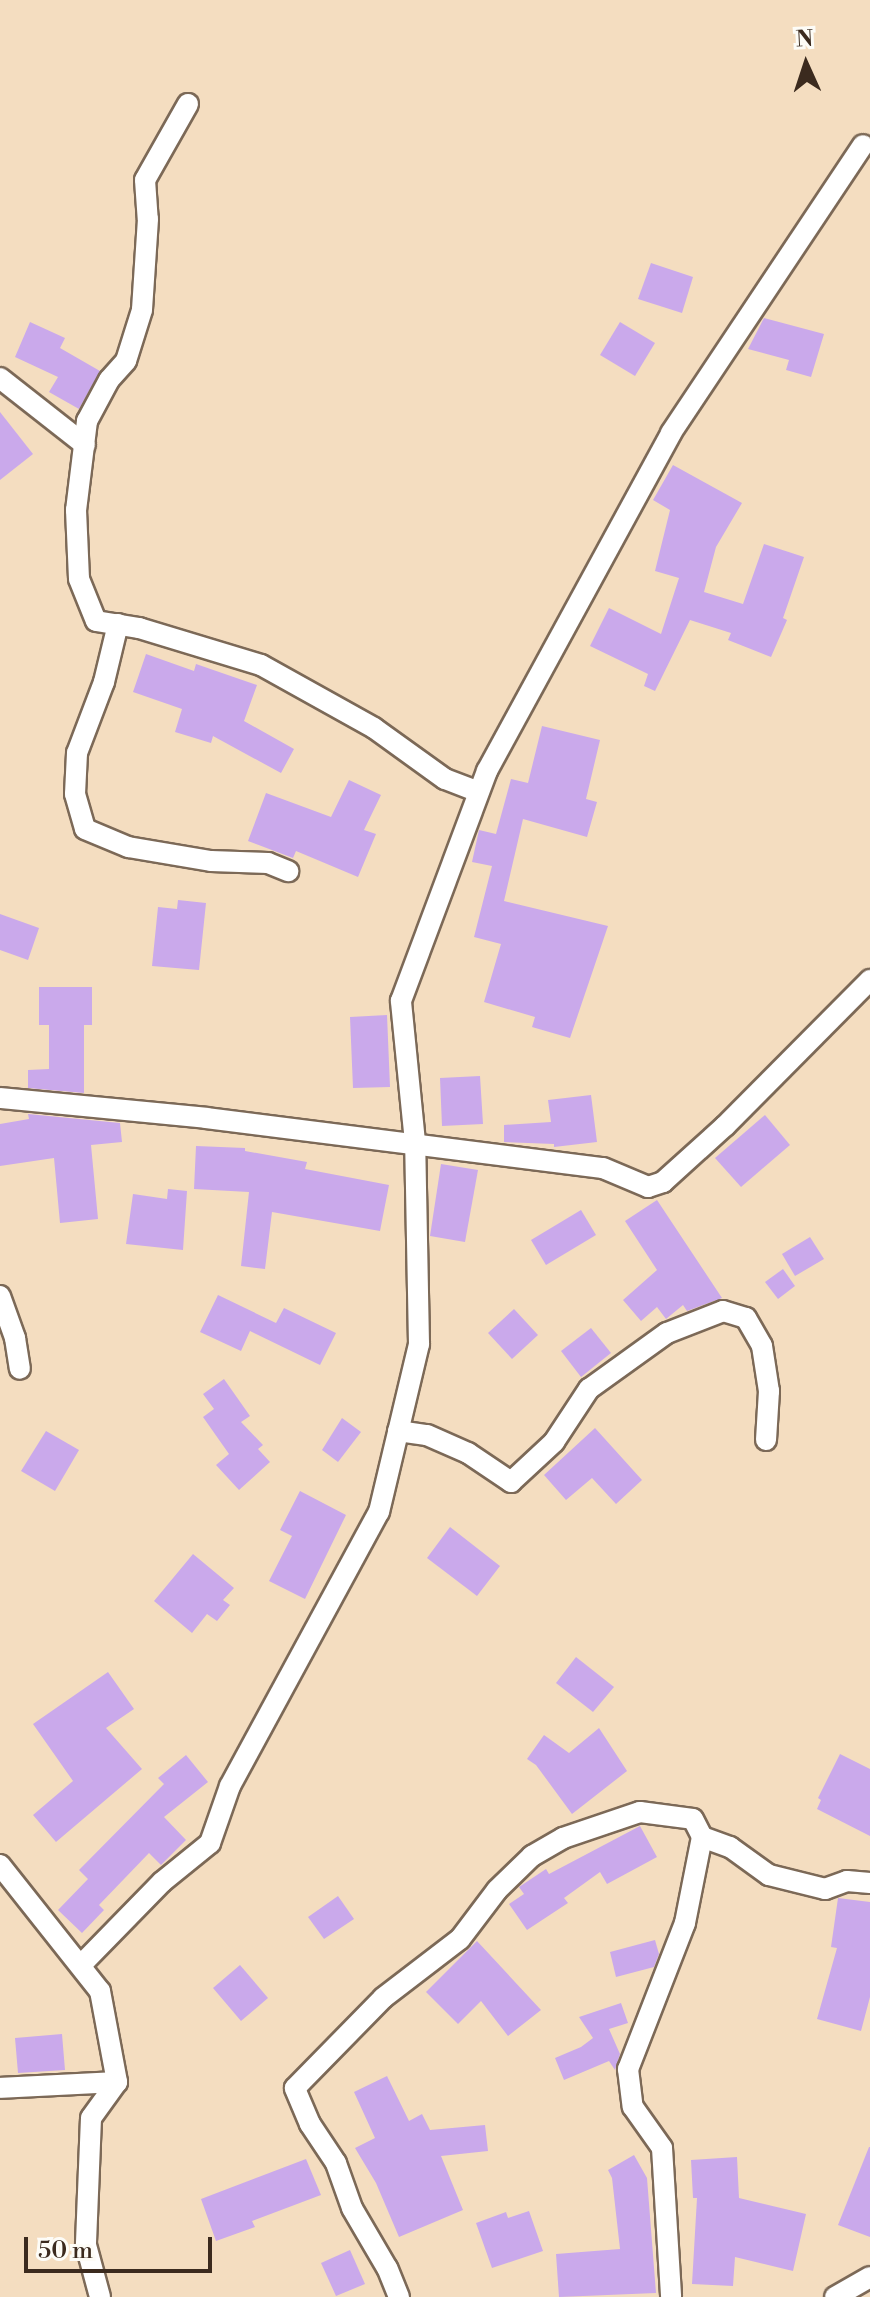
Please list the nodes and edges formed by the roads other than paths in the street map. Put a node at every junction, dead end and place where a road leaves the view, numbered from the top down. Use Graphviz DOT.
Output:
graph roads {
  1 [pos="188,104"];
  2 [pos="863,145"];
  3 [pos="0,378"];
  4 [pos="85,445"];
  5 [pos="118,624"];
  6 [pos="479,792"];
  7 [pos="288,871"];
  8 [pos="870,980"];
  9 [pos="0,1098"];
  10 [pos="415,1142"];
  11 [pos="0,1296"];
  12 [pos="20,1369"];
  13 [pos="398,1431"];
  14 [pos="766,1440"];
  15 [pos="702,1837"];
  16 [pos="0,1865"];
  17 [pos="870,1883"];
  18 [pos="81,1965"];
  19 [pos="117,2082"];
  20 [pos="0,2088"];
  21 [pos="870,2277"];
  22 [pos="100,2297"];
  23 [pos="399,2297"];
  24 [pos="671,2297"];
  25 [pos="835,2297"];
  1 -- 4 [label="street"];
  2 -- 6 [label="street"];
  3 -- 4 [label="street"];
  4 -- 5 [label="street"];
  5 -- 6 [label="street"];
  5 -- 7 [label="street"];
  6 -- 10 [label="street"];
  8 -- 10 [label="street"];
  9 -- 10 [label="street"];
  10 -- 13 [label="street"];
  11 -- 12 [label="street"];
  13 -- 14 [label="street"];
  13 -- 18 [label="street"];
  15 -- 17 [label="street"];
  15 -- 23 [label="street"];
  15 -- 24 [label="street"];
  16 -- 18 [label="street"];
  18 -- 19 [label="street"];
  19 -- 20 [label="street"];
  19 -- 22 [label="street"];
  21 -- 25 [label="street"];
}
